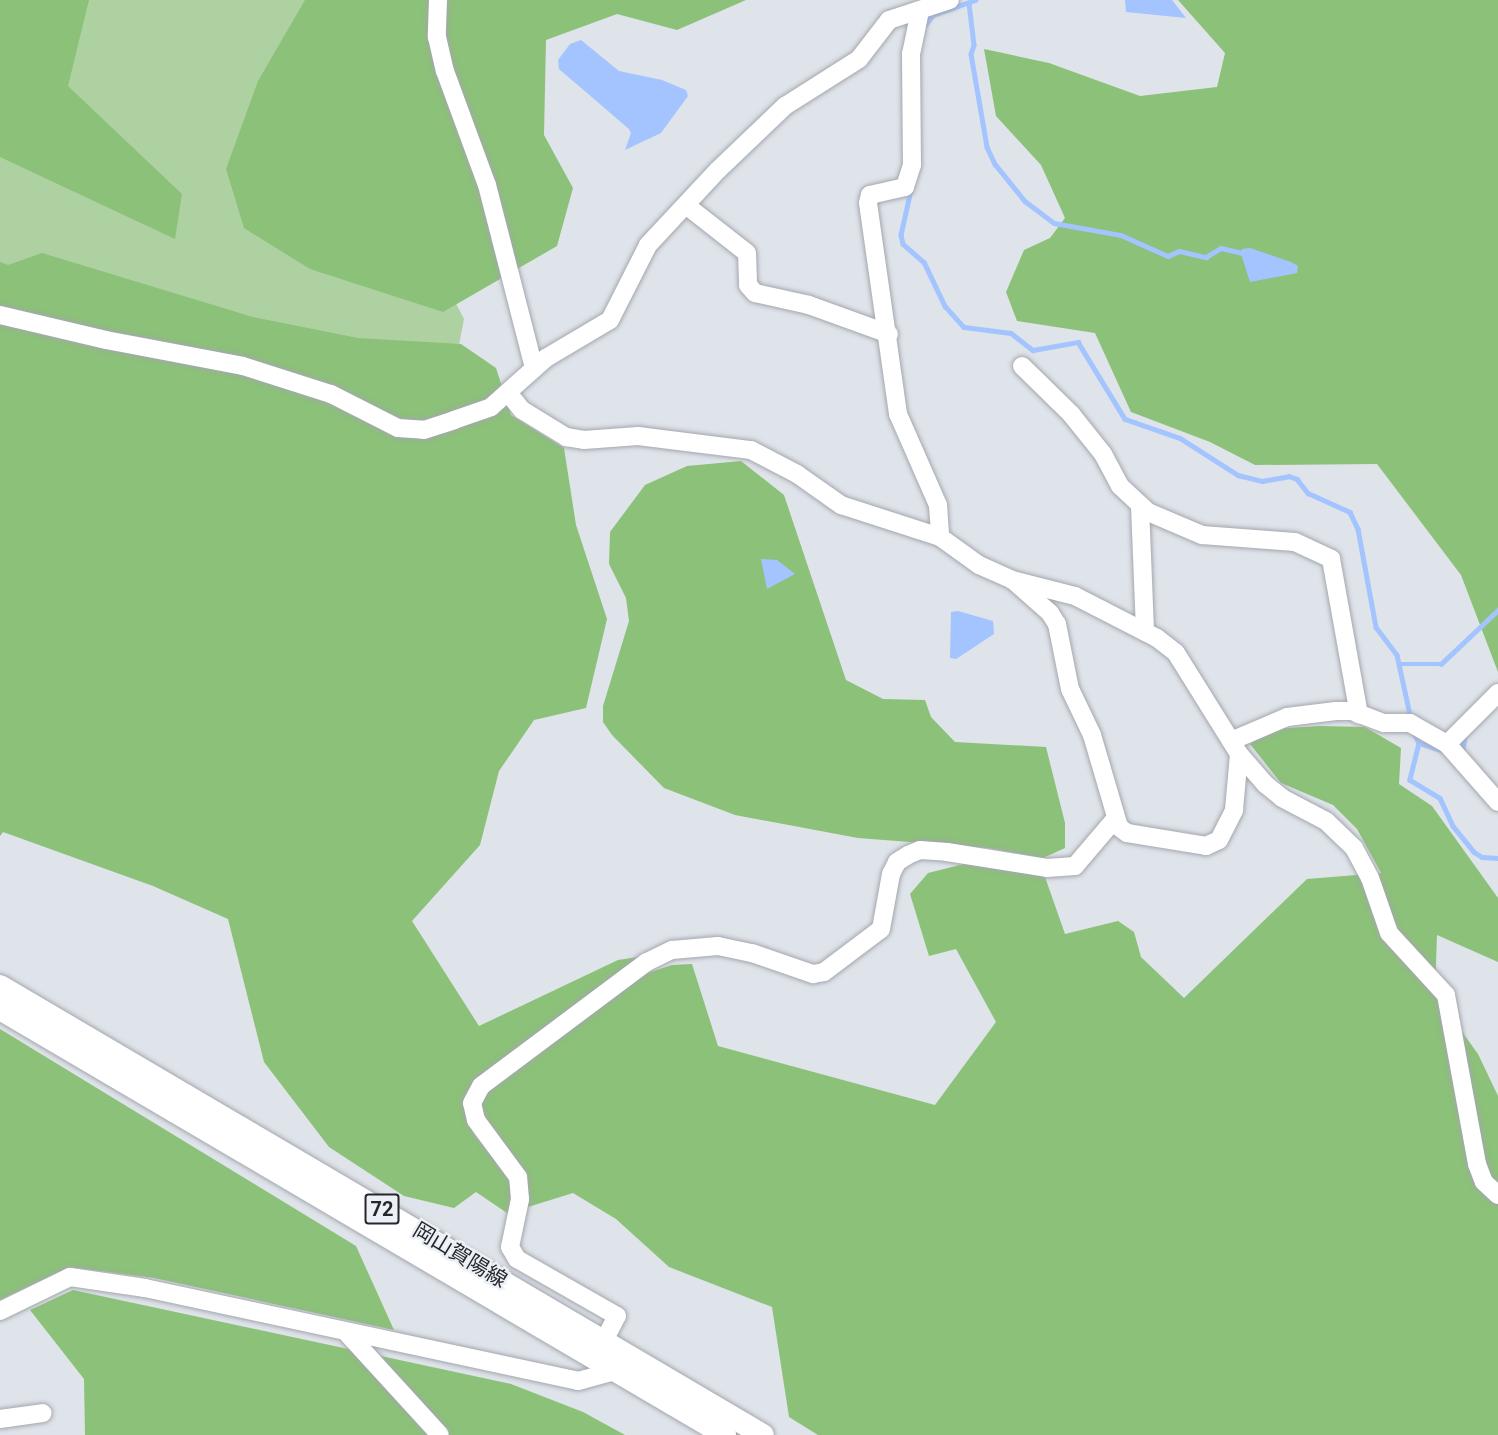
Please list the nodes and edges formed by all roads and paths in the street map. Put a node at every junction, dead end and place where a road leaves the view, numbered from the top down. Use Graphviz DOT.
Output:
graph roads {
  1 [pos="438,0"];
  2 [pos="950,0"];
  3 [pos="920,11"];
  4 [pos="687,206"];
  5 [pos="0,315"];
  6 [pos="889,334"];
  7 [pos="1022,366"];
  8 [pos="534,368"];
  9 [pos="509,394"];
  10 [pos="1140,506"];
  11 [pos="940,537"];
  12 [pos="1012,580"];
  13 [pos="1145,632"];
  14 [pos="1498,693"];
  15 [pos="1359,714"];
  16 [pos="1447,744"];
  17 [pos="1235,748"];
  18 [pos="1498,802"];
  19 [pos="1115,819"];
  20 [pos="0,986"];
  21 [pos="0,1009"];
  22 [pos="1498,1195"];
  23 [pos="0,1311"];
  24 [pos="346,1332"];
  25 [pos="604,1341"];
  26 [pos="616,1371"];
  27 [pos="43,1413"];
  28 [pos="0,1419"];
  29 [pos="440,1435"];
  30 [pos="725,1435"];
  31 [pos="763,1435"];
  1 -- 8 [label="street"];
  2 -- 3 [label="street"];
  3 -- 4 [label="street"];
  3 -- 6 [label="street"];
  4 -- 6 [label="street"];
  4 -- 8 [label="street"];
  5 -- 9 [label="street"];
  6 -- 11 [label="street"];
  7 -- 10 [label="street"];
  8 -- 9 [label="street"];
  9 -- 11 [label="street"];
  10 -- 13 [label="street"];
  10 -- 15 [label="street"];
  11 -- 12 [label="street"];
  12 -- 13 [label="street"];
  12 -- 19 [label="street"];
  13 -- 17 [label="street"];
  14 -- 16 [label="street"];
  15 -- 16 [label="street"];
  15 -- 17 [label="street"];
  16 -- 18 [label="street"];
  17 -- 19 [label="street"];
  17 -- 22 [label="street"];
  19 -- 25 [label="street"];
  20 -- 25 [label="main road, 岡山賀陽線 / 72"];
  21 -- 26 [label="main road, 岡山賀陽線 / 72"];
  23 -- 24 [label="street"];
  24 -- 26 [label="street"];
  24 -- 29 [label="street"];
  25 -- 31 [label="main road, 岡山賀陽線 / 72"];
  26 -- 30 [label="main road, 岡山賀陽線 / 72"];
  27 -- 28 [label="street"];
}
